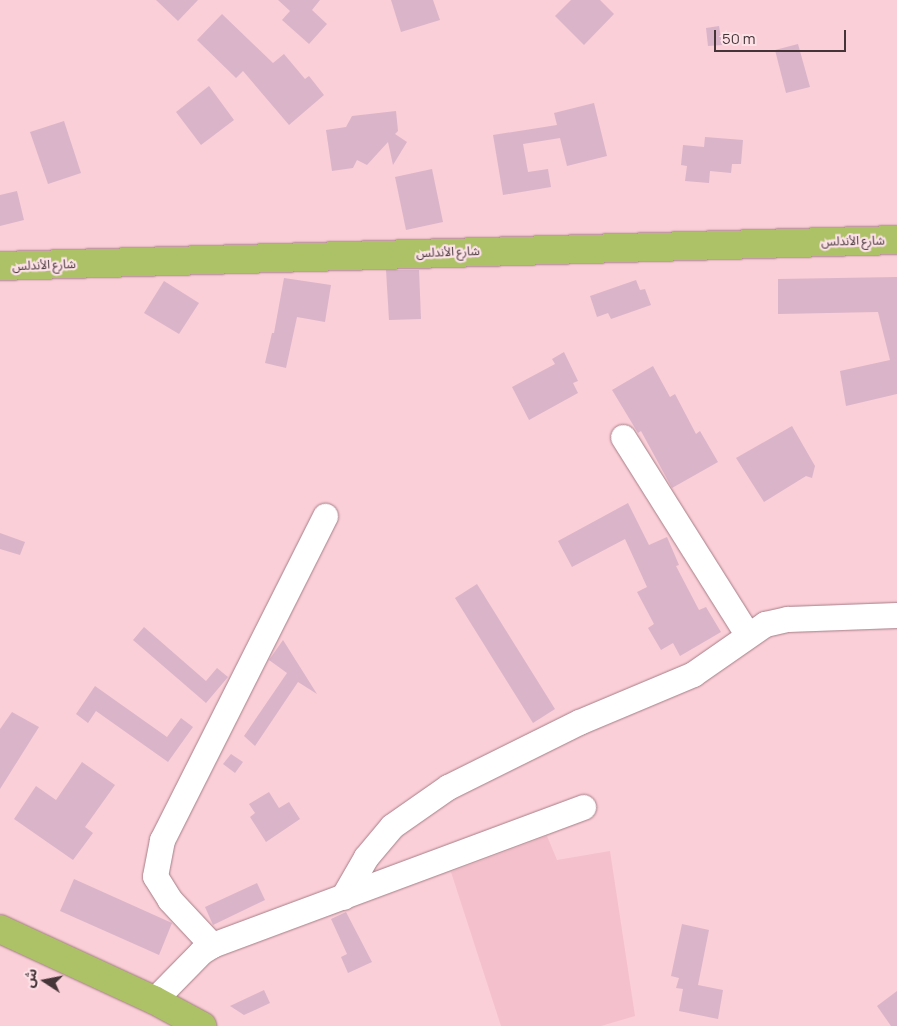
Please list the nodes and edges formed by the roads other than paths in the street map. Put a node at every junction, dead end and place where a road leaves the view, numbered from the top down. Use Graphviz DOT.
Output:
graph roads {
  1 [pos="897,240"];
  2 [pos="0,266"];
  3 [pos="623,437"];
  4 [pos="325,516"];
  5 [pos="897,615"];
  6 [pos="747,634"];
  7 [pos="583,807"];
  8 [pos="343,897"];
  9 [pos="0,930"];
  10 [pos="212,945"];
  11 [pos="154,1000"];
  12 [pos="202,1026"];
  1 -- 2 [label="main road, شارع الأندلس"];
  3 -- 6 [label="street"];
  4 -- 10 [label="street"];
  5 -- 6 [label="street"];
  6 -- 8 [label="street"];
  7 -- 8 [label="street"];
  8 -- 10 [label="street"];
  9 -- 11 [label="main road"];
  10 -- 11 [label="street"];
  11 -- 12 [label="main road"];
}
